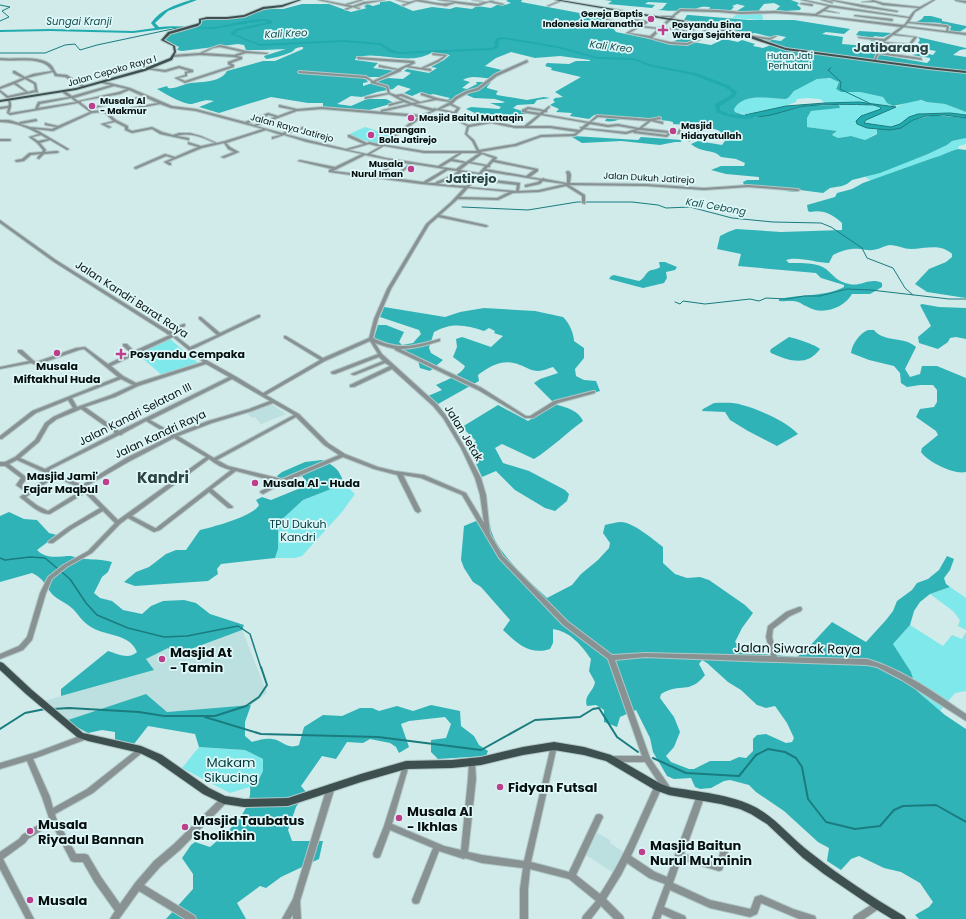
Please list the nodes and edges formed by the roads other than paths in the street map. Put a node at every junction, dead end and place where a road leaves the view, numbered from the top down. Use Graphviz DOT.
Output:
graph roads {
  1 [pos="300,0"];
  2 [pos="319,0"];
  3 [pos="362,0"];
  4 [pos="366,0"];
  5 [pos="384,0"];
  6 [pos="397,0"];
  7 [pos="415,0"];
  8 [pos="439,0"];
  9 [pos="466,0"];
  10 [pos="473,0"];
  11 [pos="493,0"];
  12 [pos="556,0"];
  13 [pos="802,0"];
  14 [pos="822,0"];
  15 [pos="830,0"];
  16 [pos="885,0"];
  17 [pos="934,0"];
  18 [pos="956,0"];
  19 [pos="560,1"];
  20 [pos="812,1"];
  21 [pos="873,1"];
  22 [pos="373,2"];
  23 [pos="838,2"];
  24 [pos="863,2"];
  25 [pos="966,2"];
  26 [pos="409,3"];
  27 [pos="430,3"];
  28 [pos="456,3"];
  29 [pos="488,3"];
  30 [pos="881,3"];
  31 [pos="344,4"];
  32 [pos="503,4"];
  33 [pos="800,4"];
  34 [pos="403,5"];
  35 [pos="353,6"];
  36 [pos="425,6"];
  37 [pos="548,6"];
  38 [pos="818,6"];
  39 [pos="828,7"];
  40 [pos="908,7"];
  41 [pos="359,8"];
  42 [pos="846,8"];
  43 [pos="920,8"];
  44 [pos="346,9"];
  45 [pos="610,10"];
  46 [pos="822,10"];
  47 [pos="861,10"];
  48 [pos="897,11"];
  49 [pos="621,12"];
  50 [pos="736,13"];
  51 [pos="838,14"];
  52 [pos="592,15"];
  53 [pos="614,15"];
  54 [pos="640,15"];
  55 [pos="815,15"];
  56 [pos="891,15"];
  57 [pos="598,16"];
  58 [pos="662,16"];
  59 [pos="854,16"];
  60 [pos="896,16"];
  61 [pos="656,17"];
  62 [pos="609,18"];
  63 [pos="672,18"];
  64 [pos="731,18"];
  65 [pos="910,18"];
  66 [pos="632,19"];
  67 [pos="616,20"];
  68 [pos="678,20"];
  69 [pos="850,20"];
  70 [pos="892,21"];
  71 [pos="625,22"];
  72 [pos="647,22"];
  73 [pos="689,23"];
  74 [pos="907,23"];
  75 [pos="631,24"];
  76 [pos="620,25"];
  77 [pos="704,25"];
  78 [pos="640,26"];
  79 [pos="903,26"];
  80 [pos="712,27"];
  81 [pos="635,28"];
  82 [pos="660,28"];
  83 [pos="642,30"];
  84 [pos="675,30"];
  85 [pos="723,30"];
  86 [pos="704,31"];
  87 [pos="947,31"];
  88 [pos="684,32"];
  89 [pos="742,34"];
  90 [pos="893,34"];
  91 [pos="966,34"];
  92 [pos="709,35"];
  93 [pos="748,36"];
  94 [pos="776,36"];
  95 [pos="859,37"];
  96 [pos="650,38"];
  97 [pos="728,39"];
  98 [pos="883,41"];
  99 [pos="909,46"];
  100 [pos="879,51"];
  101 [pos="905,51"];
  102 [pos="246,52"];
  103 [pos="898,52"];
  104 [pos="200,54"];
  105 [pos="268,54"];
  106 [pos="6,56"];
  107 [pos="173,56"];
  108 [pos="234,56"];
  109 [pos="445,57"];
  110 [pos="358,58"];
  111 [pos="0,59"];
  112 [pos="921,59"];
  113 [pos="402,60"];
  114 [pos="875,60"];
  115 [pos="527,61"];
  116 [pos="389,62"];
  117 [pos="406,66"];
  118 [pos="391,67"];
  119 [pos="422,68"];
  120 [pos="147,69"];
  121 [pos="398,70"];
  122 [pos="430,70"];
  123 [pos="54,71"];
  124 [pos="14,72"];
  125 [pos="299,72"];
  126 [pos="966,72"];
  127 [pos="28,78"];
  128 [pos="102,82"];
  129 [pos="372,82"];
  130 [pos="15,83"];
  131 [pos="115,86"];
  132 [pos="85,87"];
  133 [pos="129,89"];
  134 [pos="0,90"];
  135 [pos="36,91"];
  136 [pos="27,92"];
  137 [pos="64,92"];
  138 [pos="389,93"];
  139 [pos="422,94"];
  140 [pos="37,95"];
  141 [pos="144,96"];
  142 [pos="395,96"];
  143 [pos="16,97"];
  144 [pos="73,97"];
  145 [pos="366,98"];
  146 [pos="436,99"];
  147 [pos="8,100"];
  148 [pos="0,101"];
  149 [pos="404,101"];
  150 [pos="79,102"];
  151 [pos="419,102"];
  152 [pos="160,103"];
  153 [pos="451,103"];
  154 [pos="411,104"];
  155 [pos="390,105"];
  156 [pos="280,106"];
  157 [pos="549,107"];
  158 [pos="10,108"];
  159 [pos="0,109"];
  160 [pos="87,109"];
  161 [pos="36,110"];
  162 [pos="297,110"];
  163 [pos="434,110"];
  164 [pos="546,111"];
  165 [pos="92,112"];
  166 [pos="105,112"];
  167 [pos="380,112"];
  168 [pos="455,113"];
  169 [pos="540,114"];
  170 [pos="421,116"];
  171 [pos="451,116"];
  172 [pos="278,117"];
  173 [pos="660,118"];
  174 [pos="650,120"];
  175 [pos="0,121"];
  176 [pos="115,121"];
  177 [pos="623,121"];
  178 [pos="246,123"];
  179 [pos="587,123"];
  180 [pos="662,123"];
  181 [pos="20,124"];
  182 [pos="46,124"];
  183 [pos="618,125"];
  184 [pos="145,126"];
  185 [pos="255,126"];
  186 [pos="468,126"];
  187 [pos="608,126"];
  188 [pos="58,127"];
  189 [pos="110,127"];
  190 [pos="525,127"];
  191 [pos="30,128"];
  192 [pos="302,128"];
  193 [pos="581,128"];
  194 [pos="266,129"];
  195 [pos="640,129"];
  196 [pos="53,130"];
  197 [pos="129,130"];
  198 [pos="601,130"];
  199 [pos="578,131"];
  200 [pos="634,132"];
  201 [pos="671,132"];
  202 [pos="41,133"];
  203 [pos="678,133"];
  204 [pos="283,135"];
  205 [pos="691,135"];
  206 [pos="173,136"];
  207 [pos="349,136"];
  208 [pos="273,138"];
  209 [pos="0,140"];
  210 [pos="10,140"];
  211 [pos="49,140"];
  212 [pos="689,140"];
  213 [pos="38,142"];
  214 [pos="224,142"];
  215 [pos="216,143"];
  216 [pos="367,144"];
  217 [pos="377,145"];
  218 [pos="383,146"];
  219 [pos="201,147"];
  220 [pos="68,149"];
  221 [pos="345,150"];
  222 [pos="57,152"];
  223 [pos="479,152"];
  224 [pos="44,153"];
  225 [pos="462,153"];
  226 [pos="366,155"];
  227 [pos="223,157"];
  228 [pos="39,158"];
  229 [pos="176,158"];
  230 [pos="451,160"];
  231 [pos="17,161"];
  232 [pos="300,161"];
  233 [pos="398,161"];
  234 [pos="494,161"];
  235 [pos="467,162"];
  236 [pos="413,163"];
  237 [pos="170,164"];
  238 [pos="489,166"];
  239 [pos="438,167"];
  240 [pos="136,168"];
  241 [pos="335,168"];
  242 [pos="447,169"];
  243 [pos="517,169"];
  244 [pos="485,170"];
  245 [pos="459,171"];
  246 [pos="568,172"];
  247 [pos="481,174"];
  248 [pos="512,174"];
  249 [pos="526,176"];
  250 [pos="374,178"];
  251 [pos="391,179"];
  252 [pos="476,179"];
  253 [pos="543,179"];
  254 [pos="424,183"];
  255 [pos="436,184"];
  256 [pos="519,184"];
  257 [pos="568,185"];
  258 [pos="526,186"];
  259 [pos="466,188"];
  260 [pos="798,190"];
  261 [pos="512,192"];
  262 [pos="517,192"];
  263 [pos="458,198"];
  264 [pos="585,202"];
  265 [pos="438,216"];
  266 [pos="0,221"];
  267 [pos="486,226"];
  268 [pos="259,316"];
  269 [pos="200,318"];
  270 [pos="184,325"];
  271 [pos="171,334"];
  272 [pos="220,335"];
  273 [pos="285,337"];
  274 [pos="371,339"];
  275 [pos="439,340"];
  276 [pos="125,346"];
  277 [pos="190,349"];
  278 [pos="397,349"];
  279 [pos="20,350"];
  280 [pos="134,353"];
  281 [pos="380,355"];
  282 [pos="323,360"];
  283 [pos="386,361"];
  284 [pos="32,362"];
  285 [pos="206,362"];
  286 [pos="108,366"];
  287 [pos="392,367"];
  288 [pos="0,368"];
  289 [pos="333,373"];
  290 [pos="352,374"];
  291 [pos="121,377"];
  292 [pos="233,377"];
  293 [pos="136,385"];
  294 [pos="352,386"];
  295 [pos="593,392"];
  296 [pos="263,394"];
  297 [pos="69,398"];
  298 [pos="274,401"];
  299 [pos="82,407"];
  300 [pos="76,408"];
  301 [pos="298,415"];
  302 [pos="147,420"];
  303 [pos="120,434"];
  304 [pos="174,436"];
  305 [pos="0,438"];
  306 [pos="342,455"];
  307 [pos="17,458"];
  308 [pos="211,459"];
  309 [pos="3,464"];
  310 [pos="46,470"];
  311 [pos="234,470"];
  312 [pos="399,473"];
  313 [pos="55,474"];
  314 [pos="282,481"];
  315 [pos="84,489"];
  316 [pos="210,490"];
  317 [pos="30,492"];
  318 [pos="263,492"];
  319 [pos="230,507"];
  320 [pos="103,509"];
  321 [pos="418,511"];
  322 [pos="128,516"];
  323 [pos="118,523"];
  324 [pos="489,538"];
  325 [pos="51,542"];
  326 [pos="799,609"];
  327 [pos="0,658"];
  328 [pos="611,658"];
  329 [pos="775,660"];
  330 [pos="0,665"];
  331 [pos="966,718"];
  332 [pos="84,737"];
  333 [pos="554,746"];
  334 [pos="141,750"];
  335 [pos="29,757"];
  336 [pos="608,758"];
  337 [pos="647,759"];
  338 [pos="472,762"];
  339 [pos="406,765"];
  340 [pos="0,766"];
  341 [pos="331,787"];
  342 [pos="658,787"];
  343 [pos="669,792"];
  344 [pos="700,798"];
  345 [pos="224,800"];
  346 [pos="52,816"];
  347 [pos="599,817"];
  348 [pos="388,826"];
  349 [pos="437,846"];
  350 [pos="724,853"];
  351 [pos="377,854"];
  352 [pos="464,854"];
  353 [pos="0,856"];
  354 [pos="679,856"];
  355 [pos="626,858"];
  356 [pos="0,861"];
  357 [pos="527,866"];
  358 [pos="571,876"];
  359 [pos="669,884"];
  360 [pos="138,886"];
  361 [pos="416,900"];
  362 [pos="296,901"];
  363 [pos="602,901"];
  364 [pos="876,905"];
  365 [pos="659,909"];
  366 [pos="120,911"];
  367 [pos="792,916"];
  368 [pos="30,919"];
  369 [pos="114,919"];
  370 [pos="192,919"];
  371 [pos="286,919"];
  372 [pos="297,919"];
  373 [pos="524,919"];
  374 [pos="586,919"];
  375 [pos="620,919"];
  376 [pos="656,919"];
  377 [pos="682,919"];
  378 [pos="812,919"];
  379 [pos="857,919"];
  380 [pos="901,919"];
  1 -- 107 [label="main road, Jalan Cepoko Raya I"];
  2 -- 31 [label="street"];
  3 -- 31 [label="street"];
  4 -- 22 [label="street"];
  5 -- 22 [label="street"];
  6 -- 26 [label="street"];
  7 -- 26 [label="street"];
  7 -- 27 [label="street"];
  8 -- 27 [label="street"];
  8 -- 28 [label="street"];
  9 -- 28 [label="street"];
  10 -- 29 [label="street"];
  11 -- 29 [label="street"];
  12 -- 19 [label="main road"];
  13 -- 20 [label="street"];
  14 -- 23 [label="street"];
  15 -- 23 [label="street"];
  16 -- 30 [label="street"];
  17 -- 43 [label="street"];
  18 -- 25 [label="street"];
  19 -- 37 [label="street"];
  19 -- 45 [label="main road"];
  20 -- 39 [label="street"];
  21 -- 24 [label="street"];
  21 -- 30 [label="street"];
  22 -- 35 [label="street"];
  23 -- 39 [label="street"];
  23 -- 48 [label="street"];
  26 -- 34 [label="street"];
  27 -- 28 [label="street"];
  27 -- 36 [label="street"];
  28 -- 29 [label="street"];
  29 -- 32 [label="street"];
  30 -- 40 [label="street"];
  31 -- 35 [label="street"];
  33 -- 39 [label="street"];
  35 -- 41 [label="street"];
  35 -- 44 [label="street"];
  38 -- 39 [label="street"];
  39 -- 42 [label="street"];
  39 -- 46 [label="street"];
  40 -- 43 [label="street"];
  40 -- 48 [label="street"];
  42 -- 47 [label="street"];
  42 -- 51 [label="street"];
  43 -- 65 [label="street"];
  45 -- 49 [label="main road"];
  45 -- 57 [label="street"];
  46 -- 51 [label="street"];
  46 -- 55 [label="street"];
  47 -- 56 [label="street"];
  47 -- 59 [label="street"];
  48 -- 56 [label="street"];
  49 -- 53 [label="street"];
  49 -- 54 [label="main road"];
  50 -- 55 [label="street"];
  50 -- 63 [label="street"];
  50 -- 64 [label="street"];
  51 -- 59 [label="street"];
  52 -- 57 [label="street"];
  53 -- 62 [label="street"];
  53 -- 66 [label="street"];
  54 -- 61 [label="main road"];
  54 -- 66 [label="street"];
  55 -- 69 [label="street"];
  56 -- 60 [label="street"];
  57 -- 62 [label="street"];
  58 -- 63 [label="street"];
  59 -- 69 [label="street"];
  59 -- 70 [label="street"];
  60 -- 65 [label="street"];
  60 -- 70 [label="street"];
  61 -- 63 [label="main road"];
  61 -- 72 [label="street"];
  62 -- 71 [label="street"];
  63 -- 68 [label="street"];
  63 -- 73 [label="main road"];
  63 -- 82 [label="street"];
  65 -- 74 [label="street"];
  66 -- 71 [label="street"];
  66 -- 72 [label="street"];
  67 -- 71 [label="street"];
  69 -- 79 [label="street"];
  70 -- 74 [label="street"];
  71 -- 75 [label="street"];
  71 -- 76 [label="street"];
  72 -- 78 [label="street"];
  73 -- 77 [label="main road"];
  73 -- 84 [label="street"];
  74 -- 79 [label="street"];
  74 -- 87 [label="street"];
  77 -- 80 [label="main road"];
  77 -- 88 [label="street"];
  78 -- 81 [label="street"];
  78 -- 82 [label="street"];
  79 -- 87 [label="street"];
  79 -- 90 [label="street"];
  80 -- 85 [label="main road"];
  80 -- 86 [label="street"];
  81 -- 83 [label="street"];
  81 -- 96 [label="street"];
  82 -- 84 [label="street"];
  82 -- 96 [label="street"];
  84 -- 88 [label="street"];
  85 -- 89 [label="main road"];
  85 -- 92 [label="street"];
  87 -- 91 [label="street"];
  88 -- 92 [label="street"];
  89 -- 93 [label="main road"];
  89 -- 97 [label="street"];
  90 -- 98 [label="street"];
  90 -- 99 [label="street"];
  92 -- 96 [label="street"];
  93 -- 94 [label="street"];
  93 -- 114 [label="main road"];
  95 -- 98 [label="street"];
  98 -- 99 [label="street"];
  98 -- 100 [label="street"];
  99 -- 101 [label="street"];
  100 -- 103 [label="street"];
  100 -- 112 [label="street"];
  100 -- 114 [label="street"];
  102 -- 104 [label="street"];
  102 -- 105 [label="street"];
  102 -- 108 [label="street"];
  104 -- 107 [label="street"];
  104 -- 108 [label="street"];
  106 -- 111 [label="street"];
  107 -- 120 [label="main road, Jalan Cepoko Raya I"];
  108 -- 120 [label="street"];
  109 -- 119 [label="street"];
  110 -- 113 [label="street"];
  111 -- 123 [label="street"];
  113 -- 117 [label="street"];
  113 -- 118 [label="street"];
  114 -- 126 [label="main road"];
  115 -- 153 [label="street"];
  116 -- 118 [label="street"];
  117 -- 119 [label="street"];
  117 -- 121 [label="street"];
  118 -- 121 [label="street"];
  119 -- 122 [label="street"];
  120 -- 128 [label="main road, Jalan Cepoko Raya I"];
  121 -- 129 [label="street"];
  123 -- 127 [label="street"];
  123 -- 132 [label="street"];
  124 -- 127 [label="street"];
  125 -- 129 [label="street"];
  127 -- 130 [label="street"];
  127 -- 135 [label="street"];
  128 -- 131 [label="street, Jalan Raya Jatirejo"];
  128 -- 132 [label="main road, Jalan Cepoko Raya I"];
  129 -- 138 [label="street"];
  130 -- 134 [label="street"];
  130 -- 136 [label="street"];
  131 -- 133 [label="street, Jalan Raya Jatirejo"];
  131 -- 144 [label="street"];
  132 -- 137 [label="main road, Jalan Cepoko Raya I"];
  133 -- 141 [label="street, Jalan Raya Jatirejo"];
  133 -- 150 [label="street"];
  134 -- 143 [label="street"];
  135 -- 136 [label="street"];
  135 -- 140 [label="street"];
  136 -- 143 [label="street"];
  137 -- 140 [label="main road, Jalan Cepoko Raya I"];
  137 -- 144 [label="street"];
  138 -- 142 [label="street"];
  138 -- 145 [label="street"];
  139 -- 146 [label="street"];
  140 -- 143 [label="main road, Jalan Cepoko Raya I"];
  141 -- 152 [label="street, Jalan Raya Jatirejo"];
  141 -- 160 [label="street"];
  142 -- 149 [label="street"];
  142 -- 151 [label="street"];
  143 -- 147 [label="main road, Jalan Cepoko Raya I"];
  144 -- 150 [label="street"];
  144 -- 161 [label="street"];
  146 -- 151 [label="street"];
  146 -- 153 [label="street"];
  147 -- 148 [label="main road, Jalan Cepoko Raya I"];
  147 -- 158 [label="street"];
  149 -- 154 [label="street"];
  149 -- 155 [label="street"];
  150 -- 160 [label="street"];
  150 -- 161 [label="street"];
  151 -- 154 [label="street"];
  152 -- 166 [label="street"];
  152 -- 178 [label="street, Jalan Raya Jatirejo"];
  153 -- 163 [label="street"];
  153 -- 168 [label="street"];
  154 -- 163 [label="street"];
  154 -- 167 [label="street"];
  156 -- 162 [label="street"];
  157 -- 164 [label="street"];
  158 -- 159 [label="street"];
  158 -- 161 [label="street"];
  160 -- 165 [label="street"];
  161 -- 181 [label="street"];
  162 -- 167 [label="street"];
  162 -- 172 [label="street"];
  163 -- 168 [label="street"];
  163 -- 170 [label="street"];
  164 -- 169 [label="street"];
  164 -- 169 [label="street"];
  165 -- 166 [label="street"];
  165 -- 188 [label="street"];
  166 -- 176 [label="street"];
  167 -- 170 [label="street"];
  168 -- 171 [label="street"];
  169 -- 179 [label="street"];
  169 -- 190 [label="street"];
  170 -- 171 [label="street"];
  170 -- 217 [label="street"];
  171 -- 186 [label="street"];
  172 -- 178 [label="street"];
  172 -- 185 [label="street"];
  173 -- 174 [label="street"];
  174 -- 179 [label="street"];
  174 -- 180 [label="street"];
  174 -- 195 [label="street"];
  175 -- 181 [label="street"];
  176 -- 189 [label="street"];
  176 -- 197 [label="street"];
  177 -- 183 [label="street"];
  178 -- 185 [label="street, Jalan Raya Jatirejo"];
  179 -- 187 [label="street"];
  179 -- 193 [label="street"];
  181 -- 191 [label="street"];
  182 -- 188 [label="street"];
  183 -- 187 [label="street"];
  183 -- 195 [label="street"];
  184 -- 197 [label="street"];
  185 -- 194 [label="street, Jalan Raya Jatirejo"];
  186 -- 190 [label="street"];
  186 -- 223 [label="street"];
  187 -- 198 [label="street"];
  188 -- 196 [label="street"];
  190 -- 199 [label="street"];
  191 -- 196 [label="street"];
  191 -- 202 [label="street"];
  192 -- 204 [label="street"];
  193 -- 198 [label="street"];
  193 -- 199 [label="street"];
  194 -- 204 [label="street, Jalan Raya Jatirejo"];
  194 -- 214 [label="street"];
  195 -- 200 [label="street"];
  195 -- 201 [label="street"];
  196 -- 202 [label="street"];
  197 -- 206 [label="street"];
  198 -- 200 [label="street"];
  199 -- 223 [label="street"];
  200 -- 201 [label="street"];
  201 -- 203 [label="street"];
  202 -- 211 [label="street"];
  202 -- 213 [label="street"];
  203 -- 205 [label="street"];
  203 -- 205 [label="street"];
  204 -- 208 [label="street"];
  204 -- 221 [label="street, Jalan Raya Jatirejo"];
  205 -- 212 [label="street"];
  206 -- 215 [label="street"];
  206 -- 219 [label="street"];
  207 -- 216 [label="street"];
  209 -- 210 [label="street"];
  211 -- 213 [label="street"];
  211 -- 220 [label="street"];
  213 -- 224 [label="street"];
  214 -- 215 [label="street"];
  214 -- 227 [label="street"];
  215 -- 219 [label="street"];
  216 -- 217 [label="street"];
  216 -- 221 [label="street"];
  217 -- 218 [label="street"];
  218 -- 225 [label="street"];
  218 -- 226 [label="street"];
  219 -- 229 [label="street"];
  221 -- 226 [label="street, Jalan Raya Jatirejo"];
  222 -- 224 [label="street"];
  223 -- 225 [label="street"];
  223 -- 234 [label="street"];
  223 -- 235 [label="street, Jalan Dukuh Jatirejo"];
  224 -- 228 [label="street"];
  224 -- 231 [label="street"];
  225 -- 230 [label="street"];
  226 -- 233 [label="street, Jalan Raya Jatirejo"];
  226 -- 241 [label="street"];
  229 -- 237 [label="street"];
  229 -- 240 [label="street"];
  230 -- 235 [label="street"];
  230 -- 239 [label="street"];
  232 -- 241 [label="street"];
  233 -- 236 [label="street, Jalan Raya Jatirejo"];
  233 -- 250 [label="street"];
  234 -- 238 [label="street"];
  234 -- 249 [label="street"];
  235 -- 238 [label="street"];
  235 -- 245 [label="street, Jalan Dukuh Jatirejo"];
  236 -- 239 [label="street, Jalan Raya Jatirejo"];
  236 -- 251 [label="street"];
  238 -- 244 [label="street"];
  239 -- 242 [label="street, Jalan Raya Jatirejo"];
  241 -- 250 [label="street, Jalan Dukuh Jatirejo"];
  242 -- 245 [label="street, Jalan Raya Jatirejo"];
  242 -- 254 [label="street"];
  243 -- 248 [label="street"];
  244 -- 247 [label="street"];
  244 -- 248 [label="street, Jalan Dukuh Jatirejo"];
  245 -- 247 [label="street, Jalan Raya Jatirejo"];
  245 -- 255 [label="street, Jalan Dukuh Jatirejo"];
  246 -- 257 [label="street"];
  247 -- 252 [label="street"];
  248 -- 249 [label="street, Jalan Dukuh Jatirejo"];
  249 -- 253 [label="street, Jalan Dukuh Jatirejo"];
  249 -- 256 [label="street"];
  250 -- 251 [label="street, Jalan Dukuh Jatirejo"];
  251 -- 254 [label="street, Jalan Dukuh Jatirejo"];
  252 -- 256 [label="street"];
  252 -- 259 [label="street"];
  253 -- 257 [label="street, Jalan Dukuh Jatirejo"];
  253 -- 258 [label="street"];
  254 -- 255 [label="street, Jalan Dukuh Jatirejo"];
  255 -- 259 [label="street, Jalan Dukuh Jatirejo"];
  256 -- 262 [label="street"];
  257 -- 260 [label="street, Jalan Dukuh Jatirejo"];
  257 -- 262 [label="street, Jalan Dukuh Jatirejo"];
  257 -- 264 [label="street, Jalan Dukuh Jatirejo"];
  259 -- 261 [label="street, Jalan Dukuh Jatirejo"];
  259 -- 263 [label="street"];
  261 -- 262 [label="street, Jalan Dukuh Jatirejo"];
  261 -- 263 [label="street"];
  263 -- 265 [label="street"];
  265 -- 267 [label="street"];
  265 -- 274 [label="street"];
  266 -- 271 [label="street, Jalan Kandri Barat Raya"];
  268 -- 272 [label="street"];
  269 -- 272 [label="street"];
  270 -- 271 [label="street"];
  271 -- 277 [label="street, Jalan Kandri Barat Raya"];
  271 -- 280 [label="street"];
  272 -- 277 [label="street"];
  273 -- 282 [label="street"];
  274 -- 278 [label="street"];
  274 -- 281 [label="street, Jalan Jetak"];
  274 -- 282 [label="street"];
  275 -- 278 [label="street"];
  276 -- 280 [label="street"];
  277 -- 285 [label="street, Jalan Kandri Barat Raya"];
  278 -- 295 [label="street"];
  279 -- 284 [label="street"];
  280 -- 286 [label="street"];
  281 -- 283 [label="street, Jalan Jetak"];
  281 -- 289 [label="street"];
  282 -- 296 [label="street"];
  283 -- 287 [label="street, Jalan Jetak"];
  283 -- 290 [label="street"];
  284 -- 286 [label="street"];
  284 -- 288 [label="street"];
  285 -- 292 [label="street, Jalan Kandri Barat Raya"];
  285 -- 293 [label="street"];
  286 -- 291 [label="street"];
  287 -- 294 [label="street"];
  287 -- 324 [label="street, Jalan Jetak"];
  291 -- 293 [label="street"];
  291 -- 297 [label="street"];
  292 -- 296 [label="street, Jalan Kandri Barat Raya"];
  292 -- 302 [label="street, Jalan Kandri Selatan III"];
  293 -- 299 [label="street"];
  296 -- 298 [label="street, Jalan Kandri Barat Raya"];
  297 -- 300 [label="street"];
  297 -- 305 [label="street"];
  298 -- 301 [label="street, Jalan Kandri Barat Raya"];
  298 -- 304 [label="street, Jalan Kandri Raya"];
  299 -- 300 [label="street"];
  299 -- 303 [label="street"];
  300 -- 307 [label="street"];
  301 -- 306 [label="street, Jalan Kandri Barat Raya"];
  301 -- 308 [label="street"];
  302 -- 303 [label="street, Jalan Kandri Selatan III"];
  302 -- 304 [label="street"];
  303 -- 310 [label="street, Jalan Kandri Selatan III"];
  304 -- 308 [label="street"];
  304 -- 315 [label="street, Jalan Kandri Raya"];
  306 -- 312 [label="street, Jalan Kandri Barat Raya"];
  306 -- 314 [label="street"];
  307 -- 309 [label="street"];
  307 -- 310 [label="street"];
  308 -- 311 [label="street"];
  308 -- 322 [label="street"];
  309 -- 317 [label="street"];
  310 -- 313 [label="street"];
  311 -- 314 [label="street"];
  311 -- 316 [label="street"];
  312 -- 321 [label="street"];
  312 -- 324 [label="street, Jalan Kandri Barat Raya"];
  313 -- 315 [label="street"];
  313 -- 317 [label="street"];
  314 -- 318 [label="street"];
  315 -- 317 [label="street, Jalan Kandri Raya"];
  315 -- 320 [label="street"];
  316 -- 319 [label="street"];
  316 -- 322 [label="street"];
  320 -- 323 [label="street"];
  320 -- 325 [label="street"];
  322 -- 323 [label="street"];
  323 -- 327 [label="street"];
  324 -- 328 [label="street, Jalan Kandri Barat Raya"];
  326 -- 329 [label="street"];
  328 -- 329 [label="street, Jalan Siwarak Raya"];
  328 -- 337 [label="street"];
  329 -- 331 [label="street, Jalan Siwarak Raya"];
  330 -- 332 [label="main road"];
  332 -- 334 [label="main road"];
  332 -- 335 [label="street"];
  333 -- 336 [label="main road"];
  333 -- 338 [label="main road"];
  333 -- 357 [label="street"];
  334 -- 345 [label="main road"];
  334 -- 346 [label="street"];
  335 -- 340 [label="street"];
  335 -- 346 [label="street"];
  336 -- 337 [label="street"];
  336 -- 342 [label="main road"];
  337 -- 343 [label="street"];
  338 -- 339 [label="main road"];
  338 -- 352 [label="street"];
  339 -- 341 [label="main road"];
  339 -- 348 [label="street"];
  341 -- 345 [label="main road"];
  341 -- 362 [label="street"];
  342 -- 343 [label="main road"];
  342 -- 355 [label="street"];
  343 -- 344 [label="main road"];
  344 -- 354 [label="street"];
  344 -- 364 [label="main road"];
  345 -- 360 [label="street"];
  346 -- 353 [label="street"];
  346 -- 366 [label="street"];
  347 -- 358 [label="street"];
  348 -- 349 [label="street"];
  348 -- 351 [label="street"];
  349 -- 352 [label="street"];
  349 -- 361 [label="street"];
  350 -- 354 [label="street"];
  352 -- 357 [label="street"];
  354 -- 359 [label="street"];
  355 -- 359 [label="street"];
  355 -- 363 [label="street"];
  356 -- 368 [label="street"];
  357 -- 358 [label="street"];
  357 -- 373 [label="street"];
  358 -- 363 [label="street"];
  359 -- 365 [label="street"];
  359 -- 367 [label="street"];
  360 -- 366 [label="street"];
  360 -- 370 [label="street"];
  362 -- 371 [label="street"];
  362 -- 372 [label="street"];
  363 -- 374 [label="street"];
  363 -- 375 [label="street"];
  364 -- 379 [label="street"];
  364 -- 380 [label="main road"];
  365 -- 376 [label="street"];
  365 -- 377 [label="street"];
  366 -- 369 [label="street"];
  367 -- 378 [label="street"];
}
